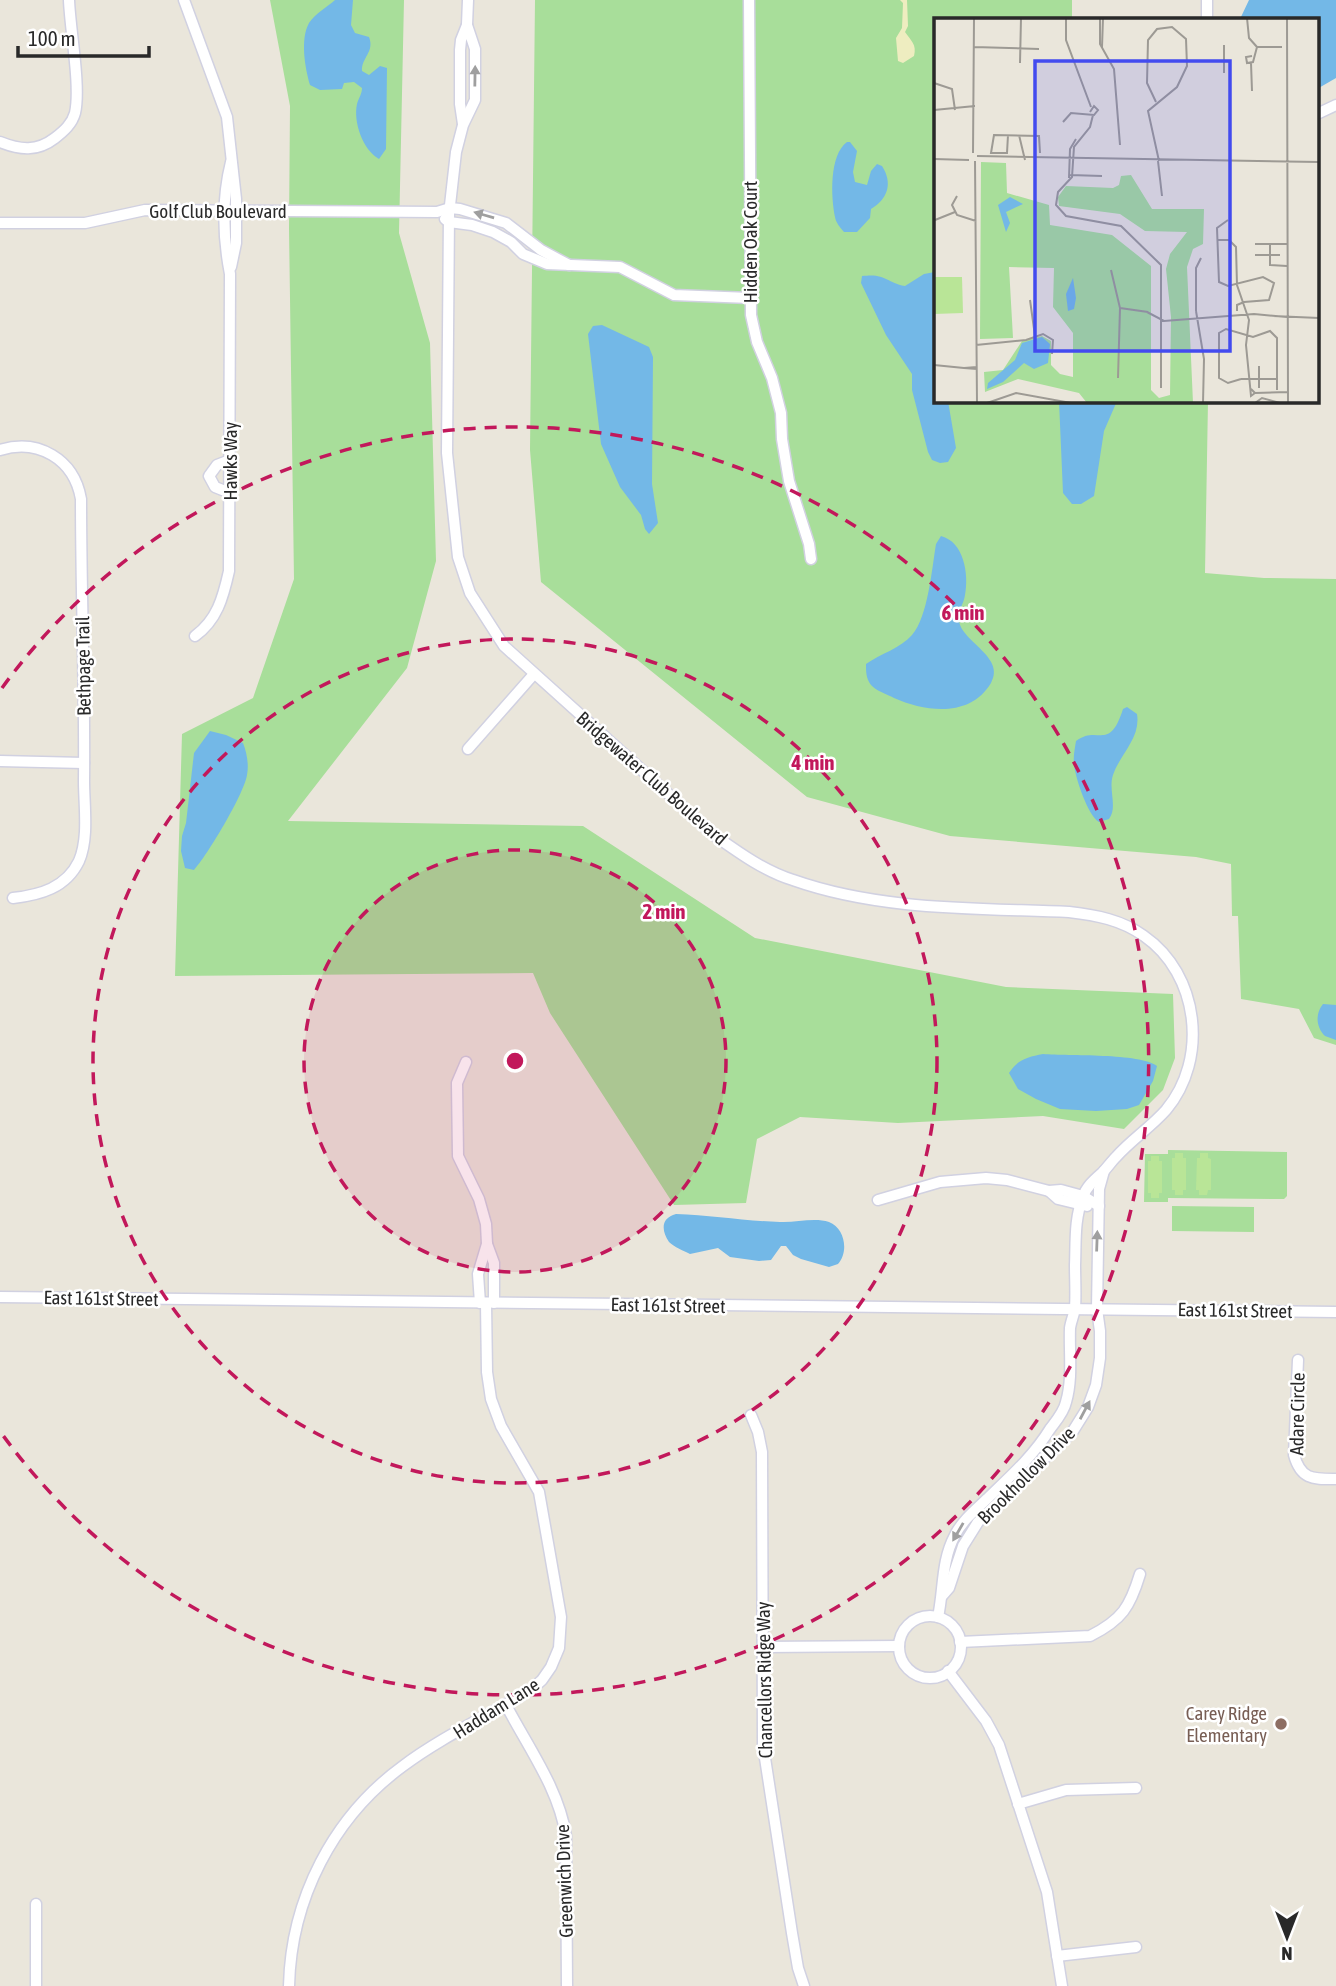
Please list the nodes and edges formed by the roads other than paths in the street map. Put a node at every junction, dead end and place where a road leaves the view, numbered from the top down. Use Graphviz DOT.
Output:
graph roads {
  1 [pos="69,0"];
  2 [pos="184,0"];
  3 [pos="468,0"];
  4 [pos="749,0"];
  5 [pos="1208,0"];
  6 [pos="1206,18"];
  7 [pos="467,25"];
  8 [pos="1336,104"];
  9 [pos="1318,113"];
  10 [pos="463,125"];
  11 [pos="0,142"];
  12 [pos="450,208"];
  13 [pos="231,210"];
  14 [pos="437,212"];
  15 [pos="449,222"];
  16 [pos="0,223"];
  17 [pos="520,234"];
  18 [pos="511,242"];
  19 [pos="569,265"];
  20 [pos="750,298"];
  21 [pos="0,450"];
  22 [pos="230,460"];
  23 [pos="230,493"];
  24 [pos="811,559"];
  25 [pos="195,636"];
  26 [pos="534,674"];
  27 [pos="468,749"];
  28 [pos="0,761"];
  29 [pos="84,763"];
  30 [pos="13,898"];
  31 [pos="466,1062"];
  32 [pos="1104,1171"];
  33 [pos="878,1200"];
  34 [pos="1082,1201"];
  35 [pos="1099,1206"];
  36 [pos="487,1244"];
  37 [pos="0,1297"];
  38 [pos="486,1303"];
  39 [pos="1074,1309"];
  40 [pos="1097,1309"];
  41 [pos="1336,1311"];
  42 [pos="1298,1360"];
  43 [pos="751,1415"];
  44 [pos="1336,1479"];
  45 [pos="1140,1574"];
  46 [pos="942,1596"];
  47 [pos="938,1617"];
  48 [pos="960,1642"];
  49 [pos="899,1646"];
  50 [pos="763,1647"];
  51 [pos="948,1671"];
  52 [pos="506,1705"];
  53 [pos="1136,1788"];
  54 [pos="1018,1804"];
  55 [pos="36,1904"];
  56 [pos="1136,1947"];
  57 [pos="1057,1956"];
  58 [pos="36,1986"];
  59 [pos="289,1986"];
  60 [pos="567,1986"];
  61 [pos="804,1986"];
  62 [pos="1062,1986"];
  1 -- 11 [label="street"];
  2 -- 13 [label="street, Hawks Way"];
  3 -- 7 [label="street, Bridgewater Club Boulevard"];
  4 -- 20 [label="street, Hidden Oak Court"];
  5 -- 6 [label="street"];
  7 -- 10 [label="street, Bridgewater Club Boulevard"];
  10 -- 7 [label="street, Bridgewater Club Boulevard, one-way"];
  8 -- 9 [label="street"];
  10 -- 12 [label="street, Bridgewater Club Boulevard"];
  12 -- 14 [label="street, Golf Club Boulevard"];
  12 -- 15 [label="street, Bridgewater Club Boulevard"];
  17 -- 12 [label="street, Golf Club Boulevard, one-way"];
  13 -- 14 [label="street, Golf Club Boulevard"];
  13 -- 16 [label="street, Golf Club Boulevard"];
  13 -- 22 [label="street, Hawks Way"];
  14 -- 15 [label="street, Golf Club Boulevard"];
  15 -- 18 [label="street, Golf Club Boulevard"];
  15 -- 26 [label="street, Bridgewater Club Boulevard"];
  17 -- 18 [label="street"];
  17 -- 19 [label="street, Golf Club Boulevard"];
  18 -- 19 [label="street, Golf Club Boulevard"];
  19 -- 20 [label="street, Golf Club Boulevard"];
  20 -- 24 [label="street, Hidden Oak Court"];
  21 -- 29 [label="street, Bethpage Trail"];
  22 -- 23 [label="street, Hawks Way"];
  22 -- 23 [label="street"];
  23 -- 25 [label="street, Hawks Way"];
  26 -- 27 [label="street"];
  26 -- 32 [label="street, Bridgewater Club Boulevard"];
  28 -- 29 [label="street"];
  29 -- 30 [label="street, Bethpage Trail"];
  31 -- 36 [label="street"];
  32 -- 34 [label="street, Bridgewater Club Boulevard"];
  32 -- 35 [label="street"];
  33 -- 34 [label="street"];
  34 -- 35 [label="street"];
  34 -- 39 [label="street"];
  40 -- 35 [label="street, one-way"];
  36 -- 38 [label="street"];
  36 -- 38 [label="street"];
  37 -- 38 [label="street, East 161st Street"];
  38 -- 39 [label="street, East 161st Street"];
  38 -- 52 [label="street, Haddam Lane"];
  39 -- 40 [label="street, East 161st Street"];
  39 -- 46 [label="street, Brookhollow Drive, one-way"];
  40 -- 41 [label="street, East 161st Street"];
  46 -- 40 [label="street, Brookhollow Drive, one-way"];
  42 -- 44 [label="street, Adare Circle"];
  43 -- 50 [label="street, Chancellors Ridge Way"];
  45 -- 48 [label="street"];
  46 -- 47 [label="street, Brookhollow Drive"];
  47 -- 48 [label="street"];
  47 -- 49 [label="street"];
  48 -- 51 [label="street"];
  49 -- 50 [label="street"];
  49 -- 51 [label="street"];
  50 -- 61 [label="street, Chancellors Ridge Way"];
  51 -- 54 [label="street"];
  52 -- 59 [label="street, Haddam Lane"];
  52 -- 60 [label="street, Greenwich Drive"];
  53 -- 54 [label="street"];
  54 -- 57 [label="street"];
  55 -- 58 [label="street"];
  56 -- 57 [label="street"];
  57 -- 62 [label="street"];
}
